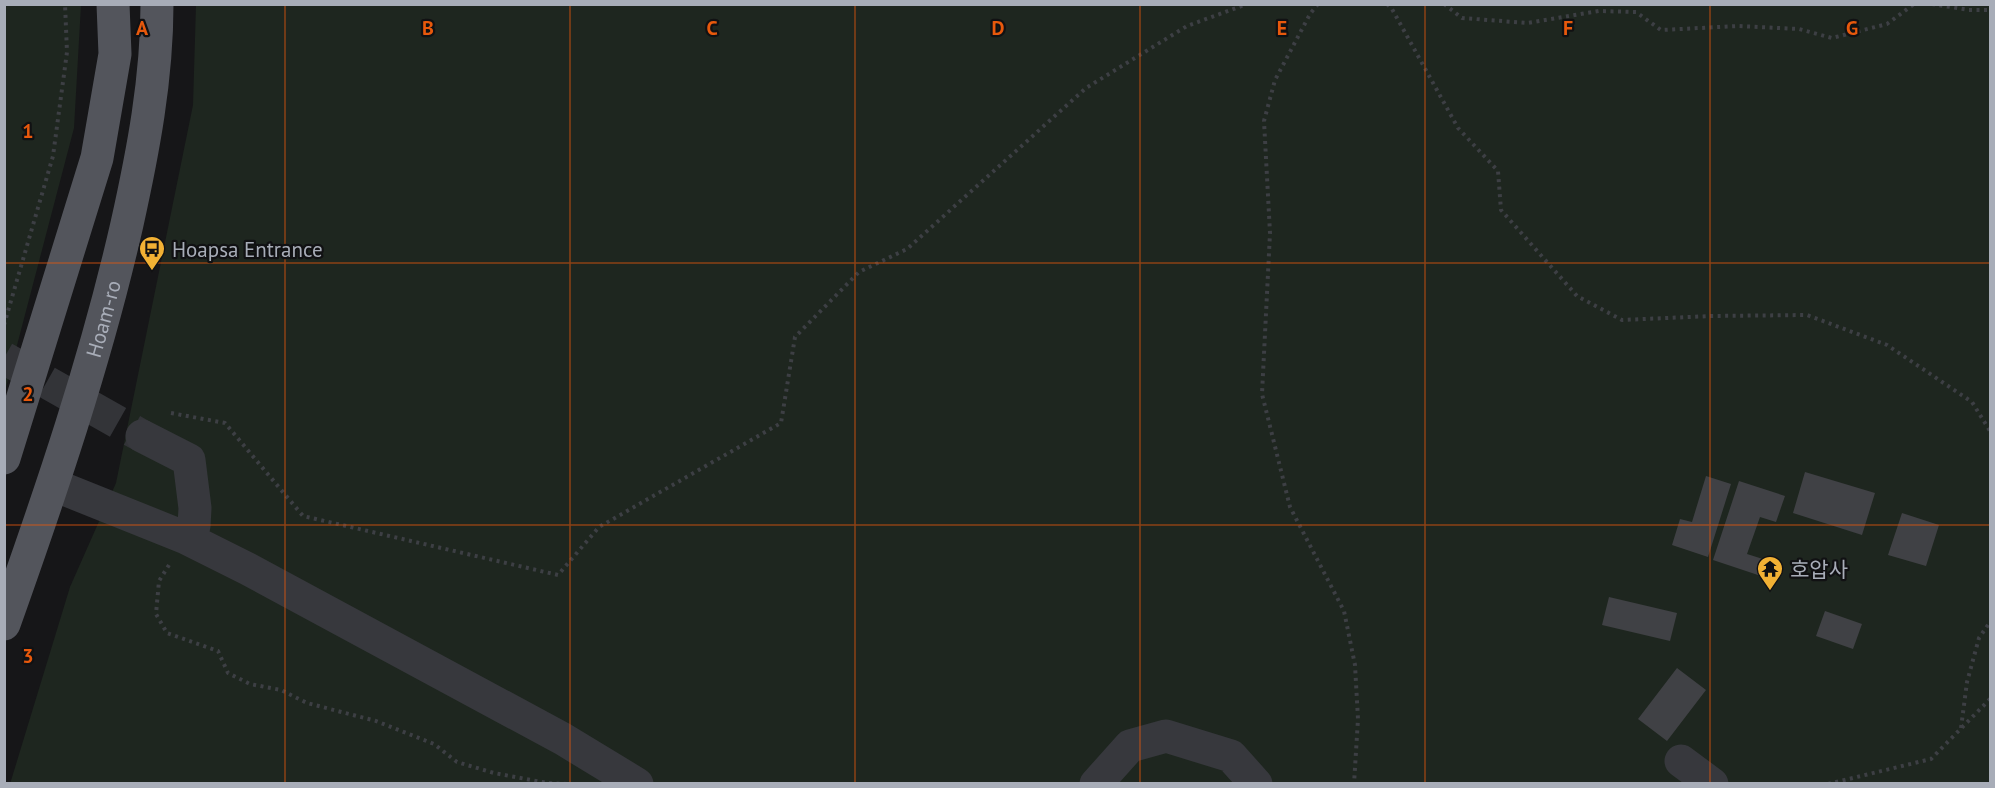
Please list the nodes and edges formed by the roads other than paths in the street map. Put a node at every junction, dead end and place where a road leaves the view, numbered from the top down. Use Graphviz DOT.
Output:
graph roads {
  1 [pos="113,4"];
  2 [pos="157,4"];
  3 [pos="152,424"];
  4 [pos="4,458"];
  5 [pos="54,485"];
  6 [pos="186,538"];
  7 [pos="4,624"];
  8 [pos="1681,761"];
  9 [pos="636,783"];
  10 [pos="1096,783"];
  11 [pos="1256,783"];
  12 [pos="1712,783"];
  1 -- 4 [label="main road"];
  2 -- 5 [label="main road, Hoam-ro"];
  3 -- 6 [label="lane"];
  5 -- 6 [label="lane"];
  5 -- 7 [label="main road, Hoam-ro"];
  6 -- 9 [label="lane"];
  8 -- 12 [label="lane"];
  10 -- 11 [label="lane"];
}
